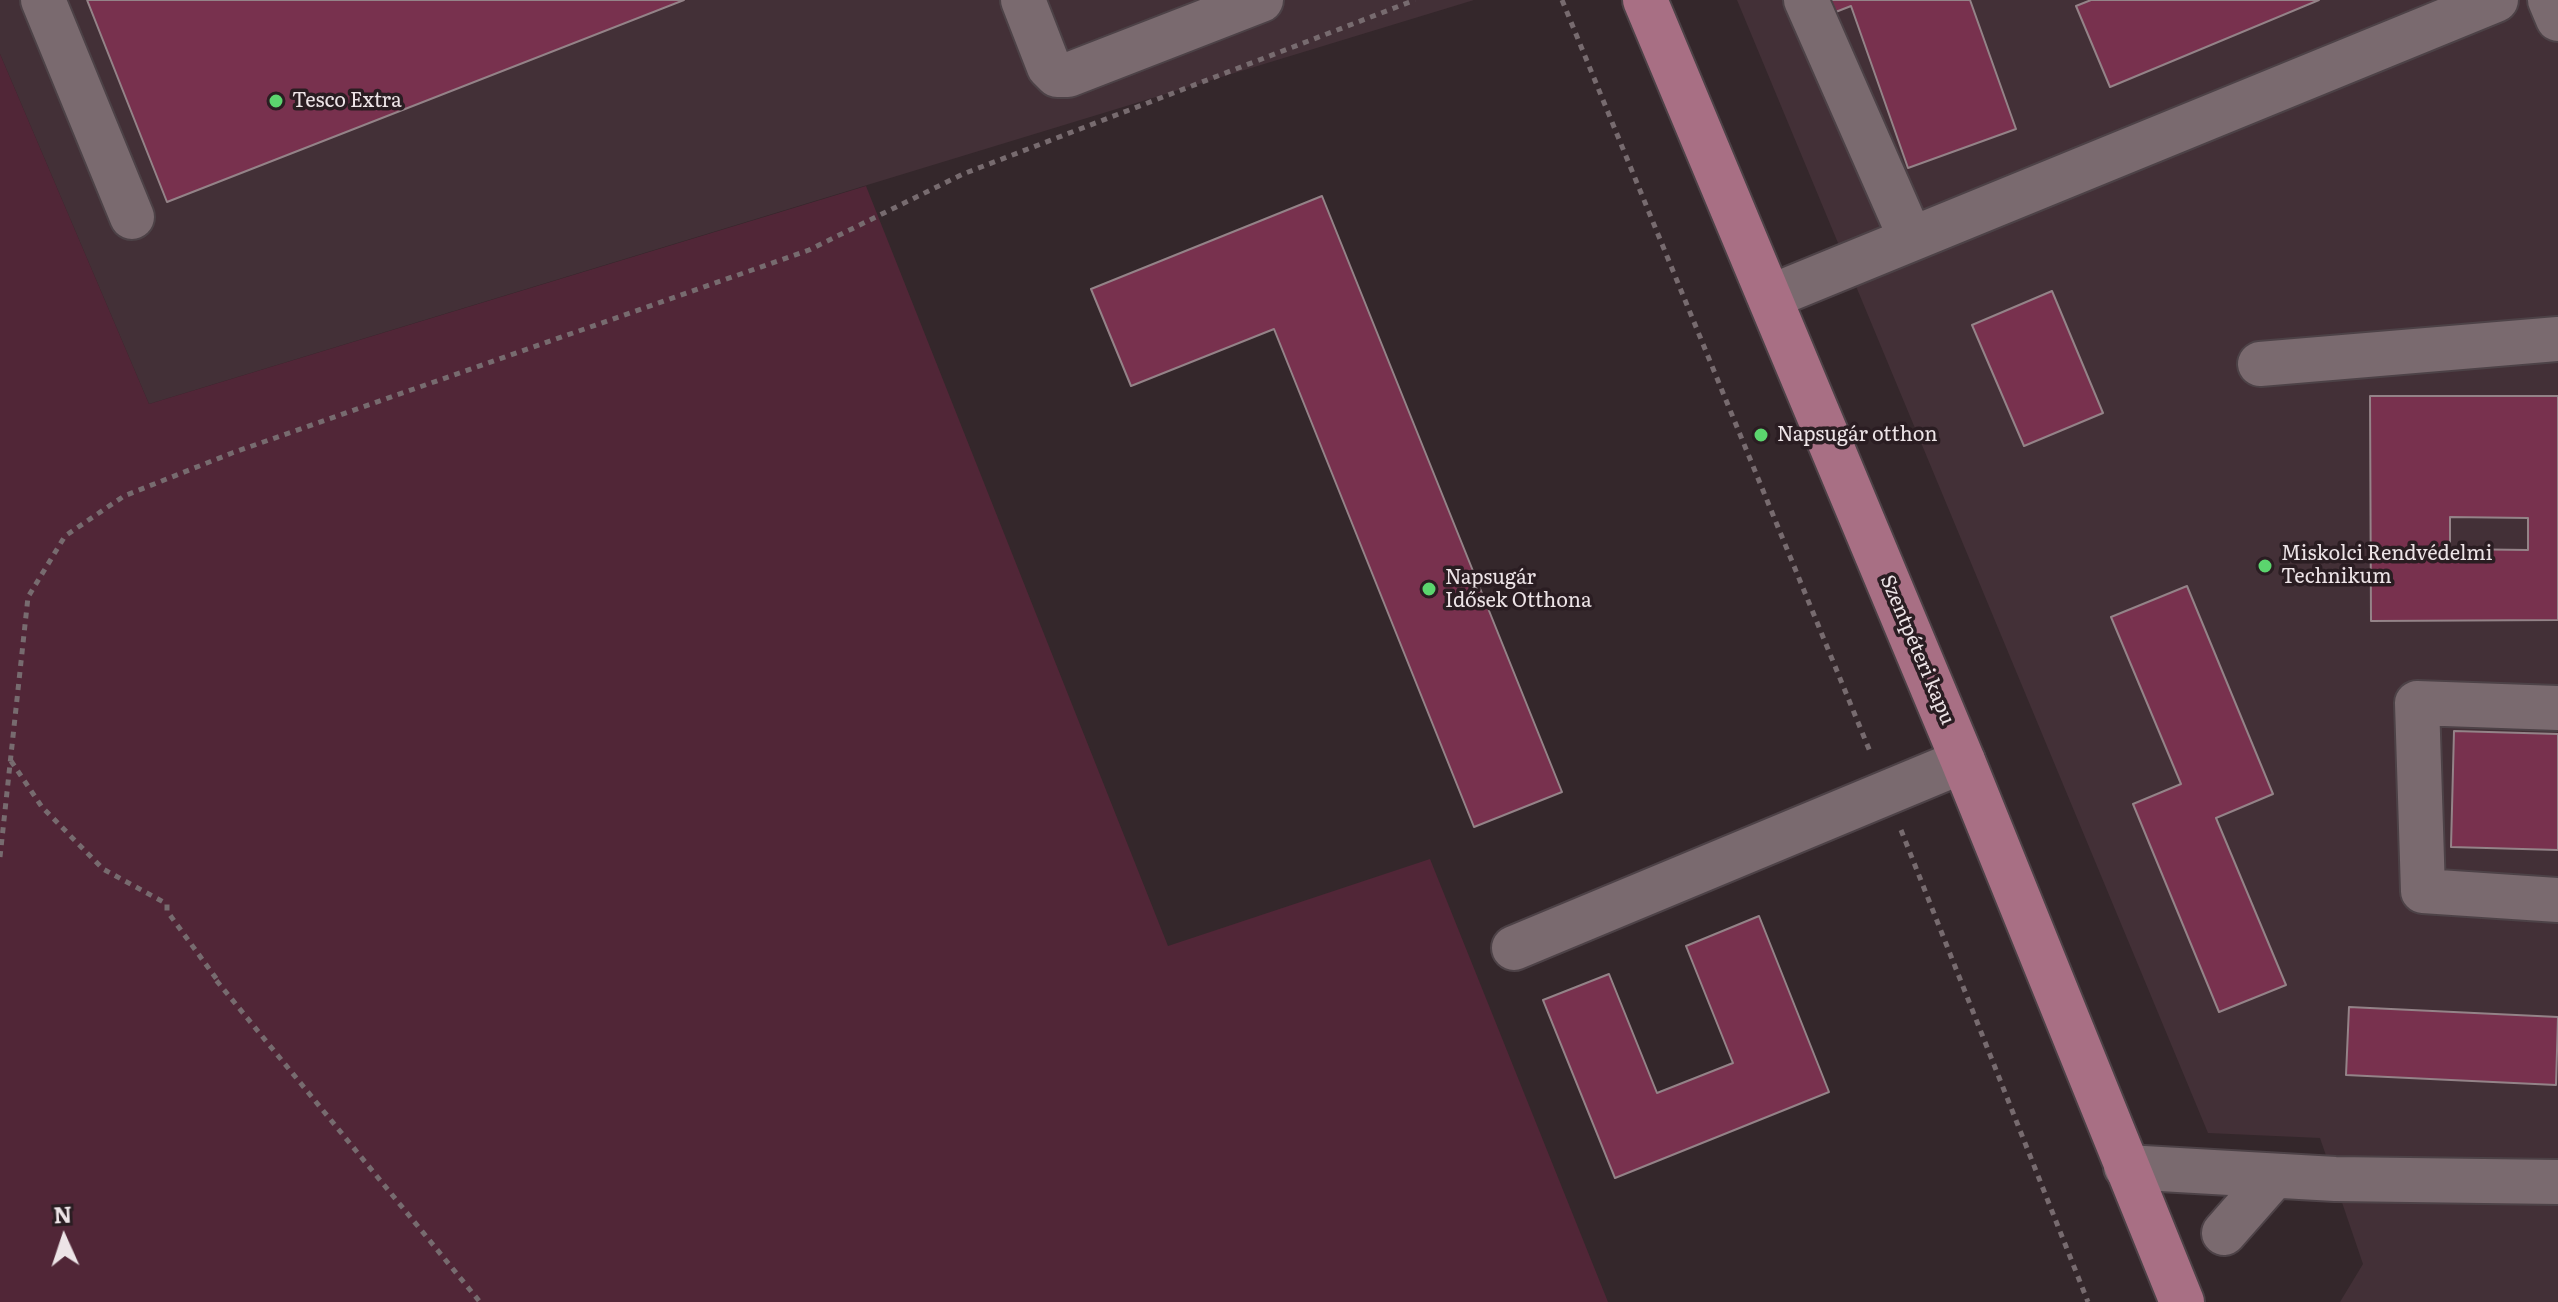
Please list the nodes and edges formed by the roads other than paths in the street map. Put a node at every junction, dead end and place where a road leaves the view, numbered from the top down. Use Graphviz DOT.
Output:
graph roads {
  1 [pos="43,0"];
  2 [pos="1023,0"];
  3 [pos="1261,0"];
  4 [pos="1645,0"];
  5 [pos="1806,0"];
  6 [pos="2496,0"];
  7 [pos="2550,0"];
  8 [pos="2558,19"];
  9 [pos="132,217"];
  10 [pos="1911,239"];
  11 [pos="1770,297"];
  12 [pos="2558,339"];
  13 [pos="2260,364"];
  14 [pos="2558,708"];
  15 [pos="1963,761"];
  16 [pos="2558,900"];
  17 [pos="1514,948"];
  18 [pos="2126,1167"];
  19 [pos="2274,1176"];
  20 [pos="2558,1182"];
  21 [pos="2224,1233"];
  22 [pos="2182,1302"];
  1 -- 9 [label="lane"];
  2 -- 3 [label="lane"];
  4 -- 11 [label="main road, Szentpéteri kapu"];
  5 -- 10 [label="lane"];
  6 -- 10 [label="lane"];
  7 -- 8 [label="lane"];
  10 -- 11 [label="lane"];
  11 -- 15 [label="main road, Szentpéteri kapu"];
  12 -- 13 [label="lane"];
  14 -- 16 [label="lane"];
  15 -- 17 [label="lane"];
  15 -- 18 [label="main road, Szentpéteri kapu"];
  18 -- 19 [label="lane"];
  18 -- 22 [label="main road, Szentpéteri kapu"];
  19 -- 20 [label="lane"];
  19 -- 21 [label="lane"];
}
